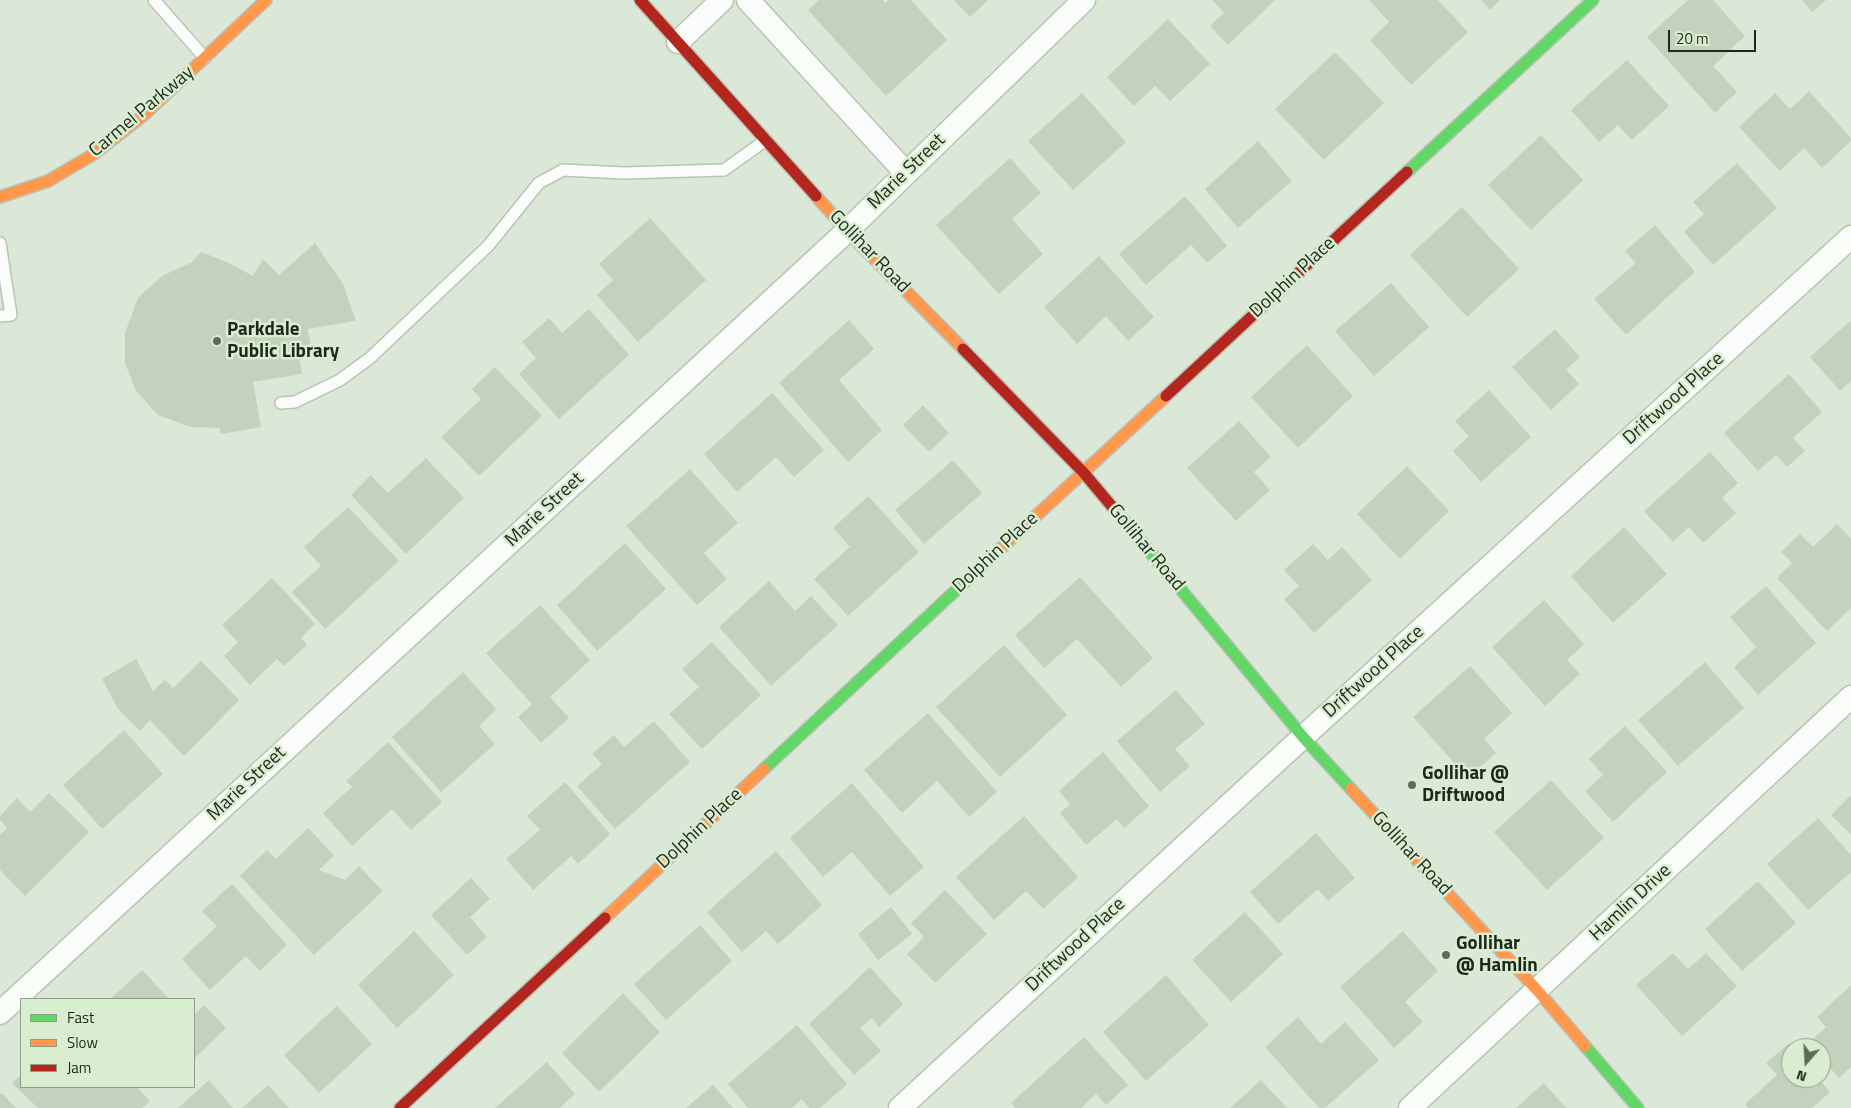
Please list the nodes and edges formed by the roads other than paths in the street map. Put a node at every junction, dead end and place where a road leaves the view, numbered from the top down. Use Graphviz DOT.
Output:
graph roads {
  1 [pos="154,0"];
  2 [pos="266,0"];
  3 [pos="640,0"];
  4 [pos="722,0"];
  5 [pos="748,0"];
  6 [pos="1084,0"];
  7 [pos="1593,0"];
  8 [pos="678,42"];
  9 [pos="205,58"];
  10 [pos="766,140"];
  11 [pos="906,173"];
  12 [pos="0,197"];
  13 [pos="847,231"];
  14 [pos="1851,237"];
  15 [pos="0,243"];
  16 [pos="6,316"];
  17 [pos="0,327"];
  18 [pos="282,403"];
  19 [pos="1083,472"];
  20 [pos="1851,697"];
  21 [pos="1303,736"];
  22 [pos="1537,990"];
  23 [pos="0,1013"];
  24 [pos="400,1108"];
  25 [pos="900,1108"];
  26 [pos="1410,1108"];
  27 [pos="1638,1108"];
  1 -- 9 [label="lane"];
  2 -- 9 [label="street, Carmel Parkway"];
  3 -- 8 [label="street, Gollihar Road"];
  4 -- 8 [label="street"];
  5 -- 11 [label="street"];
  6 -- 11 [label="street, Marie Street"];
  7 -- 19 [label="street, Dolphin Place"];
  8 -- 10 [label="street, Gollihar Road"];
  9 -- 12 [label="street, Carmel Parkway"];
  10 -- 13 [label="street, Gollihar Road"];
  10 -- 18 [label="lane"];
  11 -- 13 [label="street, Marie Street"];
  13 -- 19 [label="street, Gollihar Road"];
  13 -- 23 [label="street, Marie Street"];
  14 -- 21 [label="street, Driftwood Place"];
  15 -- 16 [label="lane"];
  16 -- 17 [label="lane"];
  19 -- 21 [label="street, Gollihar Road"];
  19 -- 24 [label="street, Dolphin Place"];
  20 -- 22 [label="street, Hamlin Drive"];
  21 -- 22 [label="street, Gollihar Road"];
  21 -- 25 [label="street, Driftwood Place"];
  22 -- 26 [label="street, Hamlin Drive"];
  22 -- 27 [label="street, Gollihar Road"];
}
